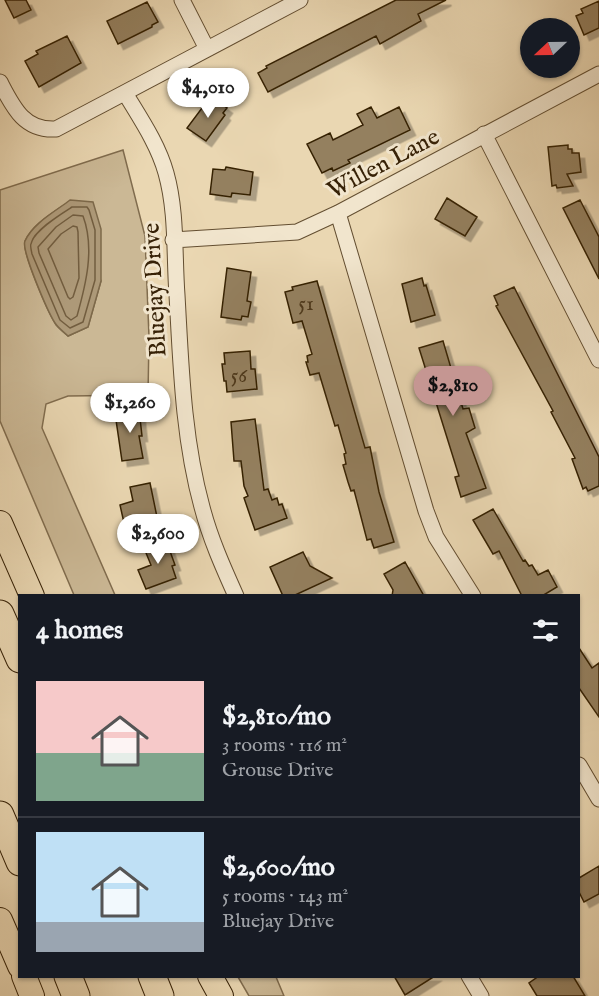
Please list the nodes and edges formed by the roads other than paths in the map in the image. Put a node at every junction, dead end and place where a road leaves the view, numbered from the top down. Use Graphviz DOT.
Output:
graph roads {
  1 [pos="182,0"];
  2 [pos="300,0"];
  3 [pos="207,49"];
  4 [pos="599,74"];
  5 [pos="0,82"];
  6 [pos="125,93"];
  7 [pos="484,134"];
  8 [pos="338,213"];
  9 [pos="174,240"];
  10 [pos="599,360"];
  11 [pos="0,523"];
  12 [pos="31,594"];
  13 [pos="235,594"];
  14 [pos="472,594"];
  15 [pos="0,614"];
  16 [pos="18,654"];
  17 [pos="580,767"];
  18 [pos="599,799"];
  19 [pos="0,815"];
  20 [pos="18,857"];
  21 [pos="0,920"];
  22 [pos="18,961"];
  23 [pos="25,978"];
  24 [pos="69,978"];
  25 [pos="153,978"];
  26 [pos="199,978"];
  27 [pos="211,978"];
  28 [pos="470,978"];
  29 [pos="32,996"];
  30 [pos="76,996"];
  31 [pos="160,996"];
  32 [pos="207,996"];
  33 [pos="221,996"];
  34 [pos="481,996"];
  1 -- 3 [label="street"];
  2 -- 3 [label="street"];
  3 -- 6 [label="street"];
  4 -- 7 [label="street, Willen Lane"];
  5 -- 6 [label="street"];
  6 -- 9 [label="street, Bluejay Drive"];
  7 -- 8 [label="street, Willen Lane"];
  7 -- 10 [label="street"];
  8 -- 9 [label="street, Willen Lane"];
  8 -- 14 [label="street"];
  9 -- 13 [label="street, Bluejay Drive"];
  11 -- 12 [label="highway"];
  15 -- 16 [label="highway"];
  17 -- 18 [label="street"];
  19 -- 20 [label="highway"];
  21 -- 22 [label="highway"];
  23 -- 29 [label="highway"];
  24 -- 30 [label="highway"];
  25 -- 31 [label="highway"];
  26 -- 32 [label="highway"];
  27 -- 33 [label="highway"];
  28 -- 34 [label="street"];
}
